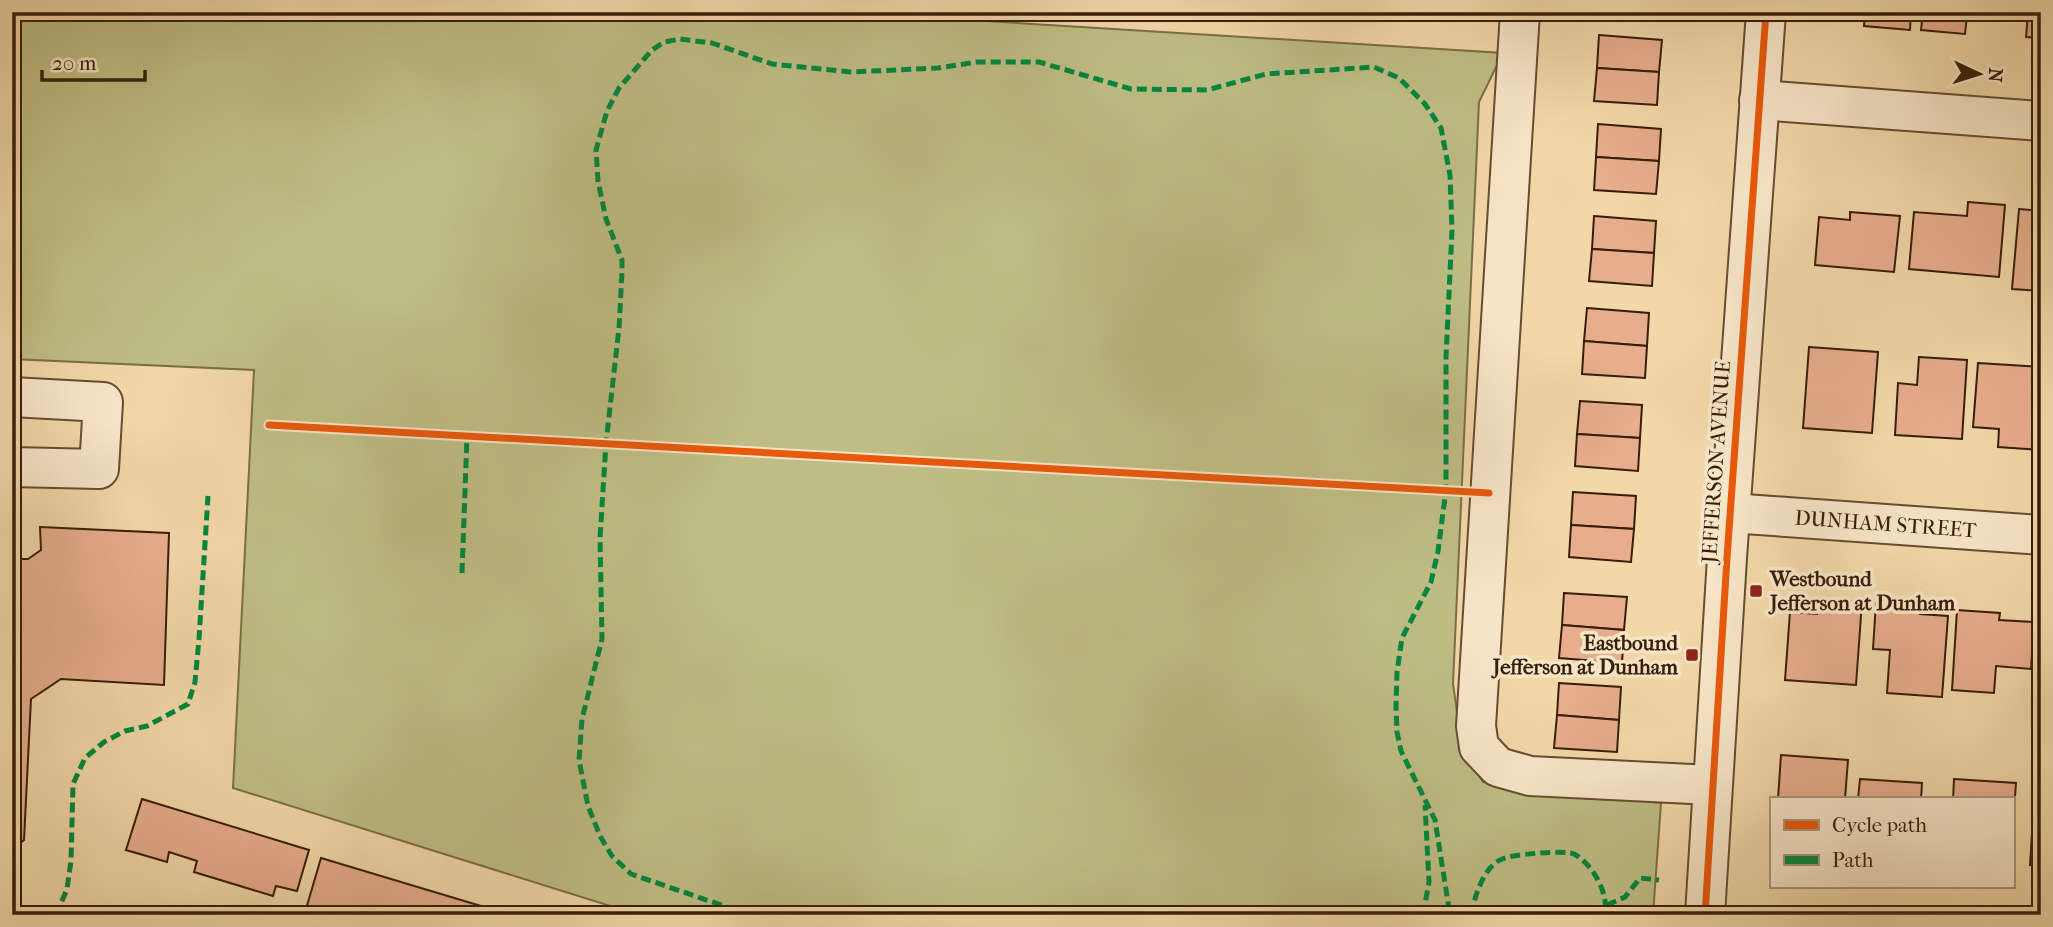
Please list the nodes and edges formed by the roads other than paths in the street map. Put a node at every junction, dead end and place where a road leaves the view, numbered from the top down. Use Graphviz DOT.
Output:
graph roads {
  1 [pos="1520,12"];
  2 [pos="1766,12"];
  3 [pos="1759,100"];
  4 [pos="2041,121"];
  5 [pos="12,397"];
  6 [pos="12,467"];
  7 [pos="1730,513"];
  8 [pos="2041,535"];
  9 [pos="1712,785"];
  10 [pos="1705,915"];
  1 -- 9 [label="street"];
  2 -- 3 [label="street, JEFFERSON AVENUE"];
  3 -- 4 [label="street"];
  3 -- 7 [label="street, JEFFERSON AVENUE"];
  5 -- 6 [label="street"];
  7 -- 8 [label="street, DUNHAM STREET"];
  7 -- 9 [label="street, JEFFERSON AVENUE"];
  9 -- 10 [label="street, JEFFERSON AVENUE"];
}
